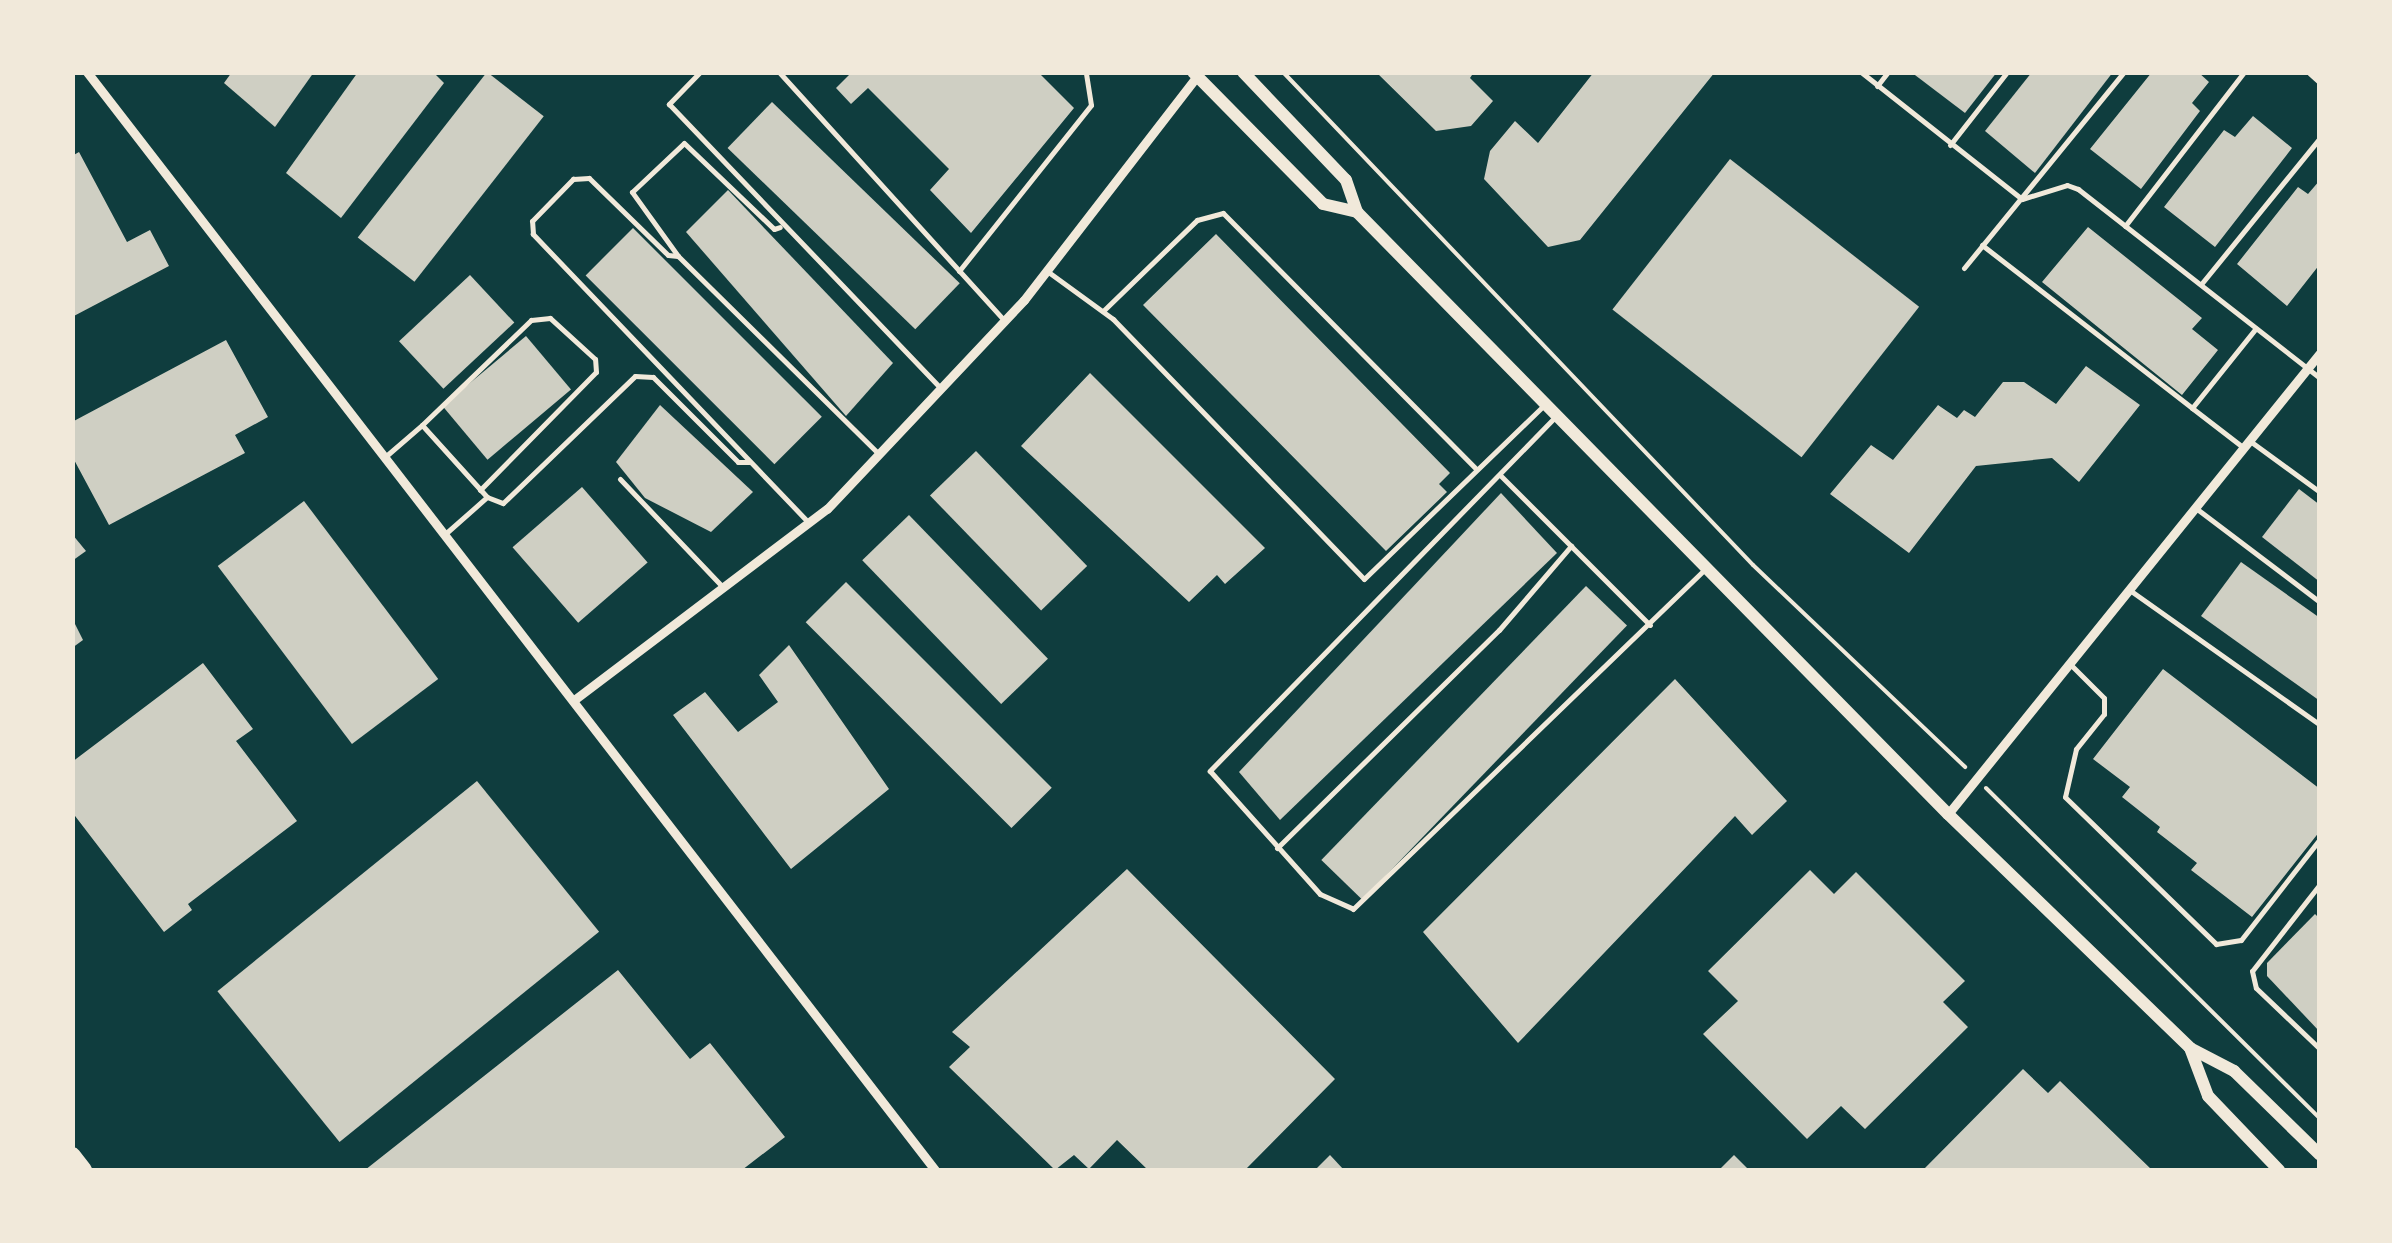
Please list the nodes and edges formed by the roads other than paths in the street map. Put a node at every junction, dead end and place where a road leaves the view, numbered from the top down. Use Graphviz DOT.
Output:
graph roads {
  1 [pos="87,72"];
  2 [pos="700,72"];
  3 [pos="779,72"];
  4 [pos="1086,72"];
  5 [pos="1243,72"];
  6 [pos="1861,72"];
  7 [pos="1888,72"];
  8 [pos="2007,72"];
  9 [pos="2124,72"];
  10 [pos="2244,72"];
  11 [pos="2311,72"];
  12 [pos="1196,74"];
  13 [pos="2320,80"];
  14 [pos="1878,86"];
  15 [pos="2320,138"];
  16 [pos="1950,146"];
  17 [pos="2022,199"];
  18 [pos="1357,212"];
  19 [pos="2125,226"];
  20 [pos="780,227"];
  21 [pos="1982,245"];
  22 [pos="678,256"];
  23 [pos="1964,268"];
  24 [pos="959,271"];
  25 [pos="1047,271"];
  26 [pos="2201,284"];
  27 [pos="1103,311"];
  28 [pos="1005,321"];
  29 [pos="2256,328"];
  30 [pos="2320,353"];
  31 [pos="2307,369"];
  32 [pos="2320,378"];
  33 [pos="940,389"];
  34 [pos="1547,402"];
  35 [pos="2192,408"];
  36 [pos="1558,414"];
  37 [pos="422,426"];
  38 [pos="2247,445"];
  39 [pos="878,454"];
  40 [pos="385,456"];
  41 [pos="749,462"];
  42 [pos="1476,469"];
  43 [pos="1500,474"];
  44 [pos="620,479"];
  45 [pos="480,490"];
  46 [pos="2320,492"];
  47 [pos="486,497"];
  48 [pos="2197,509"];
  49 [pos="809,523"];
  50 [pos="446,534"];
  51 [pos="1571,546"];
  52 [pos="1709,564"];
  53 [pos="725,589"];
  54 [pos="2132,591"];
  55 [pos="2320,602"];
  56 [pos="1650,625"];
  57 [pos="2072,666"];
  58 [pos="574,700"];
  59 [pos="2320,725"];
  60 [pos="1948,814"];
  61 [pos="2320,840"];
  62 [pos="1277,848"];
  63 [pos="2320,884"];
  64 [pos="2190,1048"];
  65 [pos="2320,1049"];
  66 [pos="72,1156"];
  67 [pos="2320,1156"];
  68 [pos="83,1170"];
  69 [pos="935,1170"];
  70 [pos="2279,1170"];
  1 -- 40 [label="street"];
  2 -- 20 [label="lane"];
  3 -- 24 [label="lane"];
  4 -- 24 [label="lane"];
  5 -- 18 [label="main road"];
  6 -- 14 [label="lane"];
  7 -- 14 [label="lane"];
  8 -- 16 [label="lane"];
  9 -- 17 [label="lane"];
  10 -- 19 [label="lane"];
  11 -- 13 [label="street"];
  12 -- 18 [label="main road"];
  12 -- 25 [label="street"];
  14 -- 16 [label="lane"];
  15 -- 26 [label="lane"];
  16 -- 17 [label="lane"];
  17 -- 19 [label="lane"];
  17 -- 21 [label="lane"];
  18 -- 34 [label="main road"];
  19 -- 26 [label="lane"];
  20 -- 22 [label="lane"];
  20 -- 33 [label="lane"];
  21 -- 23 [label="lane"];
  21 -- 35 [label="lane"];
  22 -- 39 [label="lane"];
  22 -- 41 [label="lane"];
  24 -- 28 [label="lane"];
  25 -- 27 [label="lane"];
  25 -- 28 [label="street"];
  26 -- 29 [label="lane"];
  27 -- 42 [label="lane"];
  27 -- 42 [label="lane"];
  28 -- 33 [label="street"];
  29 -- 31 [label="lane"];
  29 -- 35 [label="lane"];
  30 -- 31 [label="street"];
  31 -- 32 [label="lane"];
  31 -- 38 [label="street"];
  33 -- 39 [label="street"];
  34 -- 36 [label="main road"];
  34 -- 42 [label="lane"];
  35 -- 38 [label="lane"];
  36 -- 43 [label="lane"];
  36 -- 52 [label="main road"];
  37 -- 40 [label="lane"];
  37 -- 45 [label="lane"];
  37 -- 45 [label="lane"];
  38 -- 46 [label="lane"];
  38 -- 48 [label="street"];
  39 -- 49 [label="street"];
  40 -- 50 [label="street"];
  41 -- 47 [label="lane"];
  41 -- 49 [label="lane"];
  43 -- 51 [label="lane"];
  43 -- 62 [label="lane"];
  44 -- 53 [label="lane"];
  45 -- 47 [label="lane"];
  47 -- 50 [label="lane"];
  48 -- 54 [label="street"];
  48 -- 55 [label="lane"];
  49 -- 53 [label="street"];
  50 -- 58 [label="street"];
  51 -- 56 [label="lane"];
  51 -- 62 [label="lane"];
  52 -- 56 [label="lane"];
  52 -- 60 [label="main road"];
  53 -- 58 [label="street"];
  54 -- 57 [label="street"];
  54 -- 59 [label="lane"];
  56 -- 62 [label="lane"];
  57 -- 60 [label="street"];
  57 -- 61 [label="lane"];
  58 -- 69 [label="street"];
  60 -- 64 [label="main road"];
  63 -- 65 [label="lane"];
  64 -- 67 [label="main road"];
  64 -- 70 [label="main road"];
  66 -- 68 [label="highway"];
}
